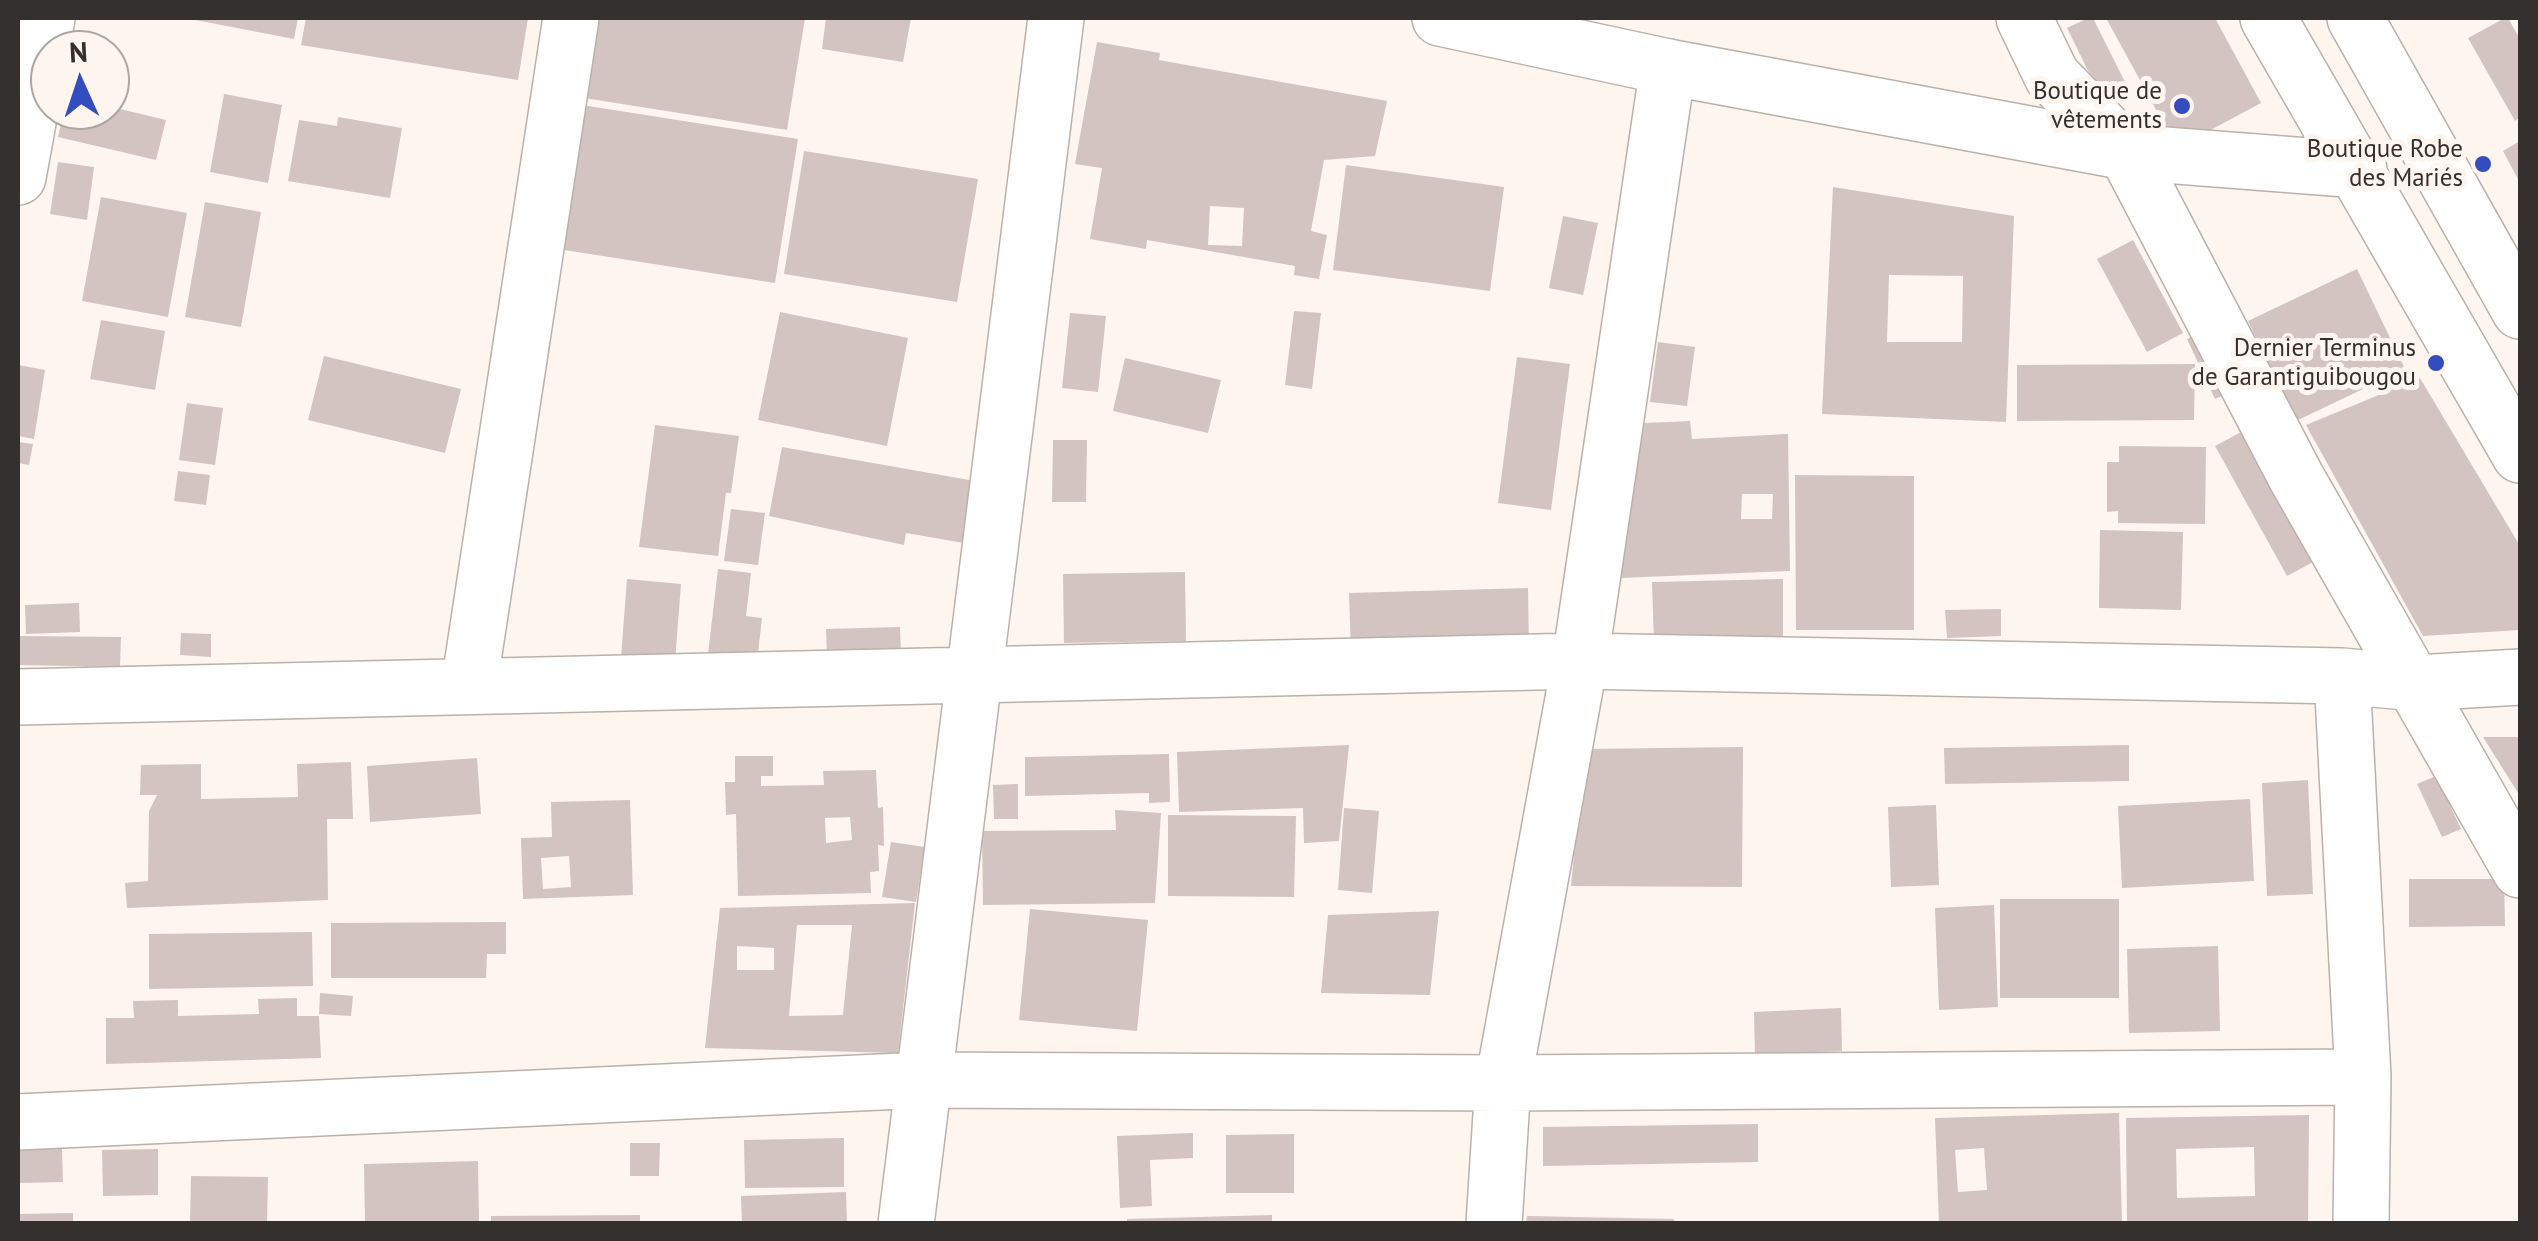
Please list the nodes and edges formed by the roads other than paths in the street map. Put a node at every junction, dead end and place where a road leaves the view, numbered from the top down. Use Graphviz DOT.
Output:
graph roads {
  1 [pos="47,18"];
  2 [pos="571,18"];
  3 [pos="1056,18"];
  4 [pos="1440,18"];
  5 [pos="2024,18"];
  6 [pos="2268,18"];
  7 [pos="2355,18"];
  8 [pos="1668,67"];
  9 [pos="2126,152"];
  10 [pos="2359,170"];
  11 [pos="18,177"];
  12 [pos="2520,312"];
  13 [pos="2520,454"];
  14 [pos="1580,661"];
  15 [pos="972,675"];
  16 [pos="2342,676"];
  17 [pos="2520,677"];
  18 [pos="2416,682"];
  19 [pos="470,686"];
  20 [pos="18,696"];
  21 [pos="2520,870"];
  22 [pos="2364,1076"];
  23 [pos="923,1080"];
  24 [pos="1503,1083"];
  25 [pos="18,1122"];
  26 [pos="906,1224"];
  27 [pos="1494,1224"];
  28 [pos="2362,1224"];
  1 -- 11 [label="street"];
  2 -- 19 [label="street"];
  3 -- 15 [label="street"];
  4 -- 8 [label="street"];
  5 -- 9 [label="street"];
  6 -- 10 [label="street"];
  7 -- 12 [label="street"];
  8 -- 9 [label="street"];
  8 -- 14 [label="street"];
  9 -- 10 [label="street"];
  9 -- 18 [label="street"];
  10 -- 13 [label="street"];
  14 -- 15 [label="street"];
  14 -- 16 [label="street"];
  14 -- 24 [label="street"];
  15 -- 19 [label="street"];
  15 -- 23 [label="street"];
  16 -- 18 [label="street"];
  16 -- 22 [label="street"];
  17 -- 18 [label="street"];
  18 -- 21 [label="street"];
  19 -- 20 [label="street"];
  22 -- 24 [label="street"];
  22 -- 28 [label="street"];
  23 -- 24 [label="street"];
  23 -- 25 [label="street"];
  23 -- 26 [label="street"];
  24 -- 27 [label="street"];
}
